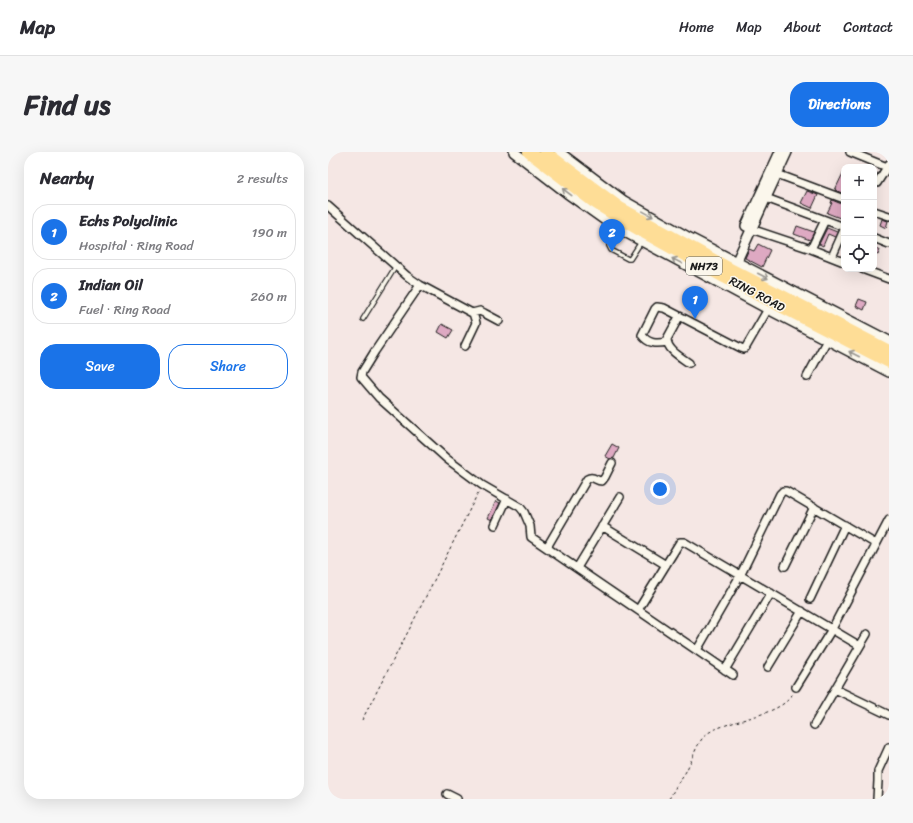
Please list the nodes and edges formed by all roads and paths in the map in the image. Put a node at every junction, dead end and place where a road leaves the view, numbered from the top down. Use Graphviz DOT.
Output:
graph roads {
  1 [pos="514,152"];
  2 [pos="529,152"];
  3 [pos="545,152"];
  4 [pos="559,152"];
  5 [pos="780,152"];
  6 [pos="787,152"];
  7 [pos="850,152"];
  8 [pos="888,165"];
  9 [pos="777,174"];
  10 [pos="877,183"];
  11 [pos="766,198"];
  12 [pos="841,198"];
  13 [pos="328,206"];
  14 [pos="877,212"];
  15 [pos="618,213"];
  16 [pos="889,216"];
  17 [pos="825,220"];
  18 [pos="841,228"];
  19 [pos="748,229"];
  20 [pos="841,236"];
  21 [pos="643,237"];
  22 [pos="877,239"];
  23 [pos="889,244"];
  24 [pos="811,250"];
  25 [pos="832,257"];
  26 [pos="841,261"];
  27 [pos="732,265"];
  28 [pos="396,266"];
  29 [pos="870,272"];
  30 [pos="889,279"];
  31 [pos="420,286"];
  32 [pos="768,309"];
  33 [pos="474,313"];
  34 [pos="679,317"];
  35 [pos="812,317"];
  36 [pos="363,319"];
  37 [pos="499,321"];
  38 [pos="827,340"];
  39 [pos="889,341"];
  40 [pos="667,342"];
  41 [pos="465,346"];
  42 [pos="889,351"];
  43 [pos="889,362"];
  44 [pos="689,363"];
  45 [pos="889,372"];
  46 [pos="807,377"];
  47 [pos="612,463"];
  48 [pos="482,485"];
  49 [pos="620,497"];
  50 [pos="507,499"];
  51 [pos="814,507"];
  52 [pos="889,520"];
  53 [pos="496,525"];
  54 [pos="845,525"];
  55 [pos="602,526"];
  56 [pos="876,544"];
  57 [pos="547,548"];
  58 [pos="666,565"];
  59 [pos="785,566"];
  60 [pos="577,568"];
  61 [pos="741,574"];
  62 [pos="771,593"];
  63 [pos="810,599"];
  64 [pos="638,610"];
  65 [pos="802,611"];
  66 [pos="832,629"];
  67 [pos="867,634"];
  68 [pos="860,646"];
  69 [pos="697,650"];
  70 [pos="768,667"];
  71 [pos="725,670"];
  72 [pos="733,675"];
  73 [pos="796,687"];
  74 [pos="835,689"];
  75 [pos="889,715"];
  76 [pos="362,720"];
  77 [pos="814,725"];
  78 [pos="889,747"];
  79 [pos="447,794"];
  80 [pos="457,799"];
  81 [pos="669,799"];
  82 [pos="877,799"];
  15 -- 1 [label="street, one-way"];
  2 -- 15 [label="highway, RING ROAD / NH73"];
  3 -- 15 [label="highway, RING ROAD / NH73"];
  4 -- 15 [label="street"];
  5 -- 19 [label="street"];
  6 -- 9 [label="street"];
  7 -- 8 [label="street"];
  8 -- 10 [label="street"];
  9 -- 11 [label="street"];
  9 -- 12 [label="street"];
  11 -- 17 [label="street"];
  11 -- 19 [label="street"];
  13 -- 28 [label="street"];
  14 -- 16 [label="street"];
  15 -- 21 [label="highway, RING ROAD / NH73"];
  15 -- 21 [label="lane"];
  15 -- 27 [label="highway, RING ROAD / NH73, one-way"];
  17 -- 18 [label="street"];
  17 -- 24 [label="street"];
  19 -- 24 [label="street"];
  19 -- 27 [label="street"];
  20 -- 25 [label="street"];
  32 -- 21 [label="street, one-way"];
  21 -- 35 [label="highway, RING ROAD / NH73"];
  22 -- 23 [label="street"];
  24 -- 25 [label="street"];
  25 -- 26 [label="street"];
  27 -- 35 [label="highway, RING ROAD / NH73, one-way"];
  28 -- 31 [label="street"];
  28 -- 36 [label="lane"];
  29 -- 30 [label="street"];
  31 -- 33 [label="street"];
  31 -- 48 [label="street"];
  32 -- 34 [label="street"];
  32 -- 35 [label="street"];
  33 -- 37 [label="street"];
  33 -- 41 [label="street"];
  34 -- 40 [label="street"];
  34 -- 40 [label="street"];
  35 -- 38 [label="street"];
  35 -- 39 [label="street"];
  35 -- 42 [label="highway, RING ROAD / NH73"];
  35 -- 43 [label="highway, RING ROAD / NH73"];
  45 -- 38 [label="street, one-way"];
  38 -- 46 [label="street"];
  40 -- 44 [label="street"];
  47 -- 57 [label="street"];
  48 -- 50 [label="street"];
  48 -- 76 [label="path"];
  49 -- 55 [label="street"];
  50 -- 53 [label="street"];
  50 -- 57 [label="street"];
  51 -- 54 [label="street"];
  51 -- 59 [label="street"];
  51 -- 61 [label="street"];
  52 -- 56 [label="street"];
  54 -- 56 [label="street"];
  54 -- 63 [label="street"];
  55 -- 58 [label="street"];
  55 -- 60 [label="street"];
  56 -- 66 [label="street"];
  57 -- 60 [label="street"];
  58 -- 61 [label="street"];
  58 -- 64 [label="street"];
  60 -- 64 [label="street"];
  61 -- 62 [label="street"];
  61 -- 69 [label="street"];
  62 -- 65 [label="street"];
  62 -- 71 [label="street"];
  64 -- 69 [label="street"];
  65 -- 66 [label="street"];
  65 -- 70 [label="street"];
  66 -- 68 [label="street"];
  66 -- 73 [label="street"];
  67 -- 68 [label="street"];
  68 -- 74 [label="street"];
  69 -- 71 [label="street"];
  71 -- 72 [label="street"];
  73 -- 81 [label="path"];
  74 -- 75 [label="street"];
  74 -- 77 [label="street"];
  78 -- 82 [label="street"];
  79 -- 80 [label="street"];
}
